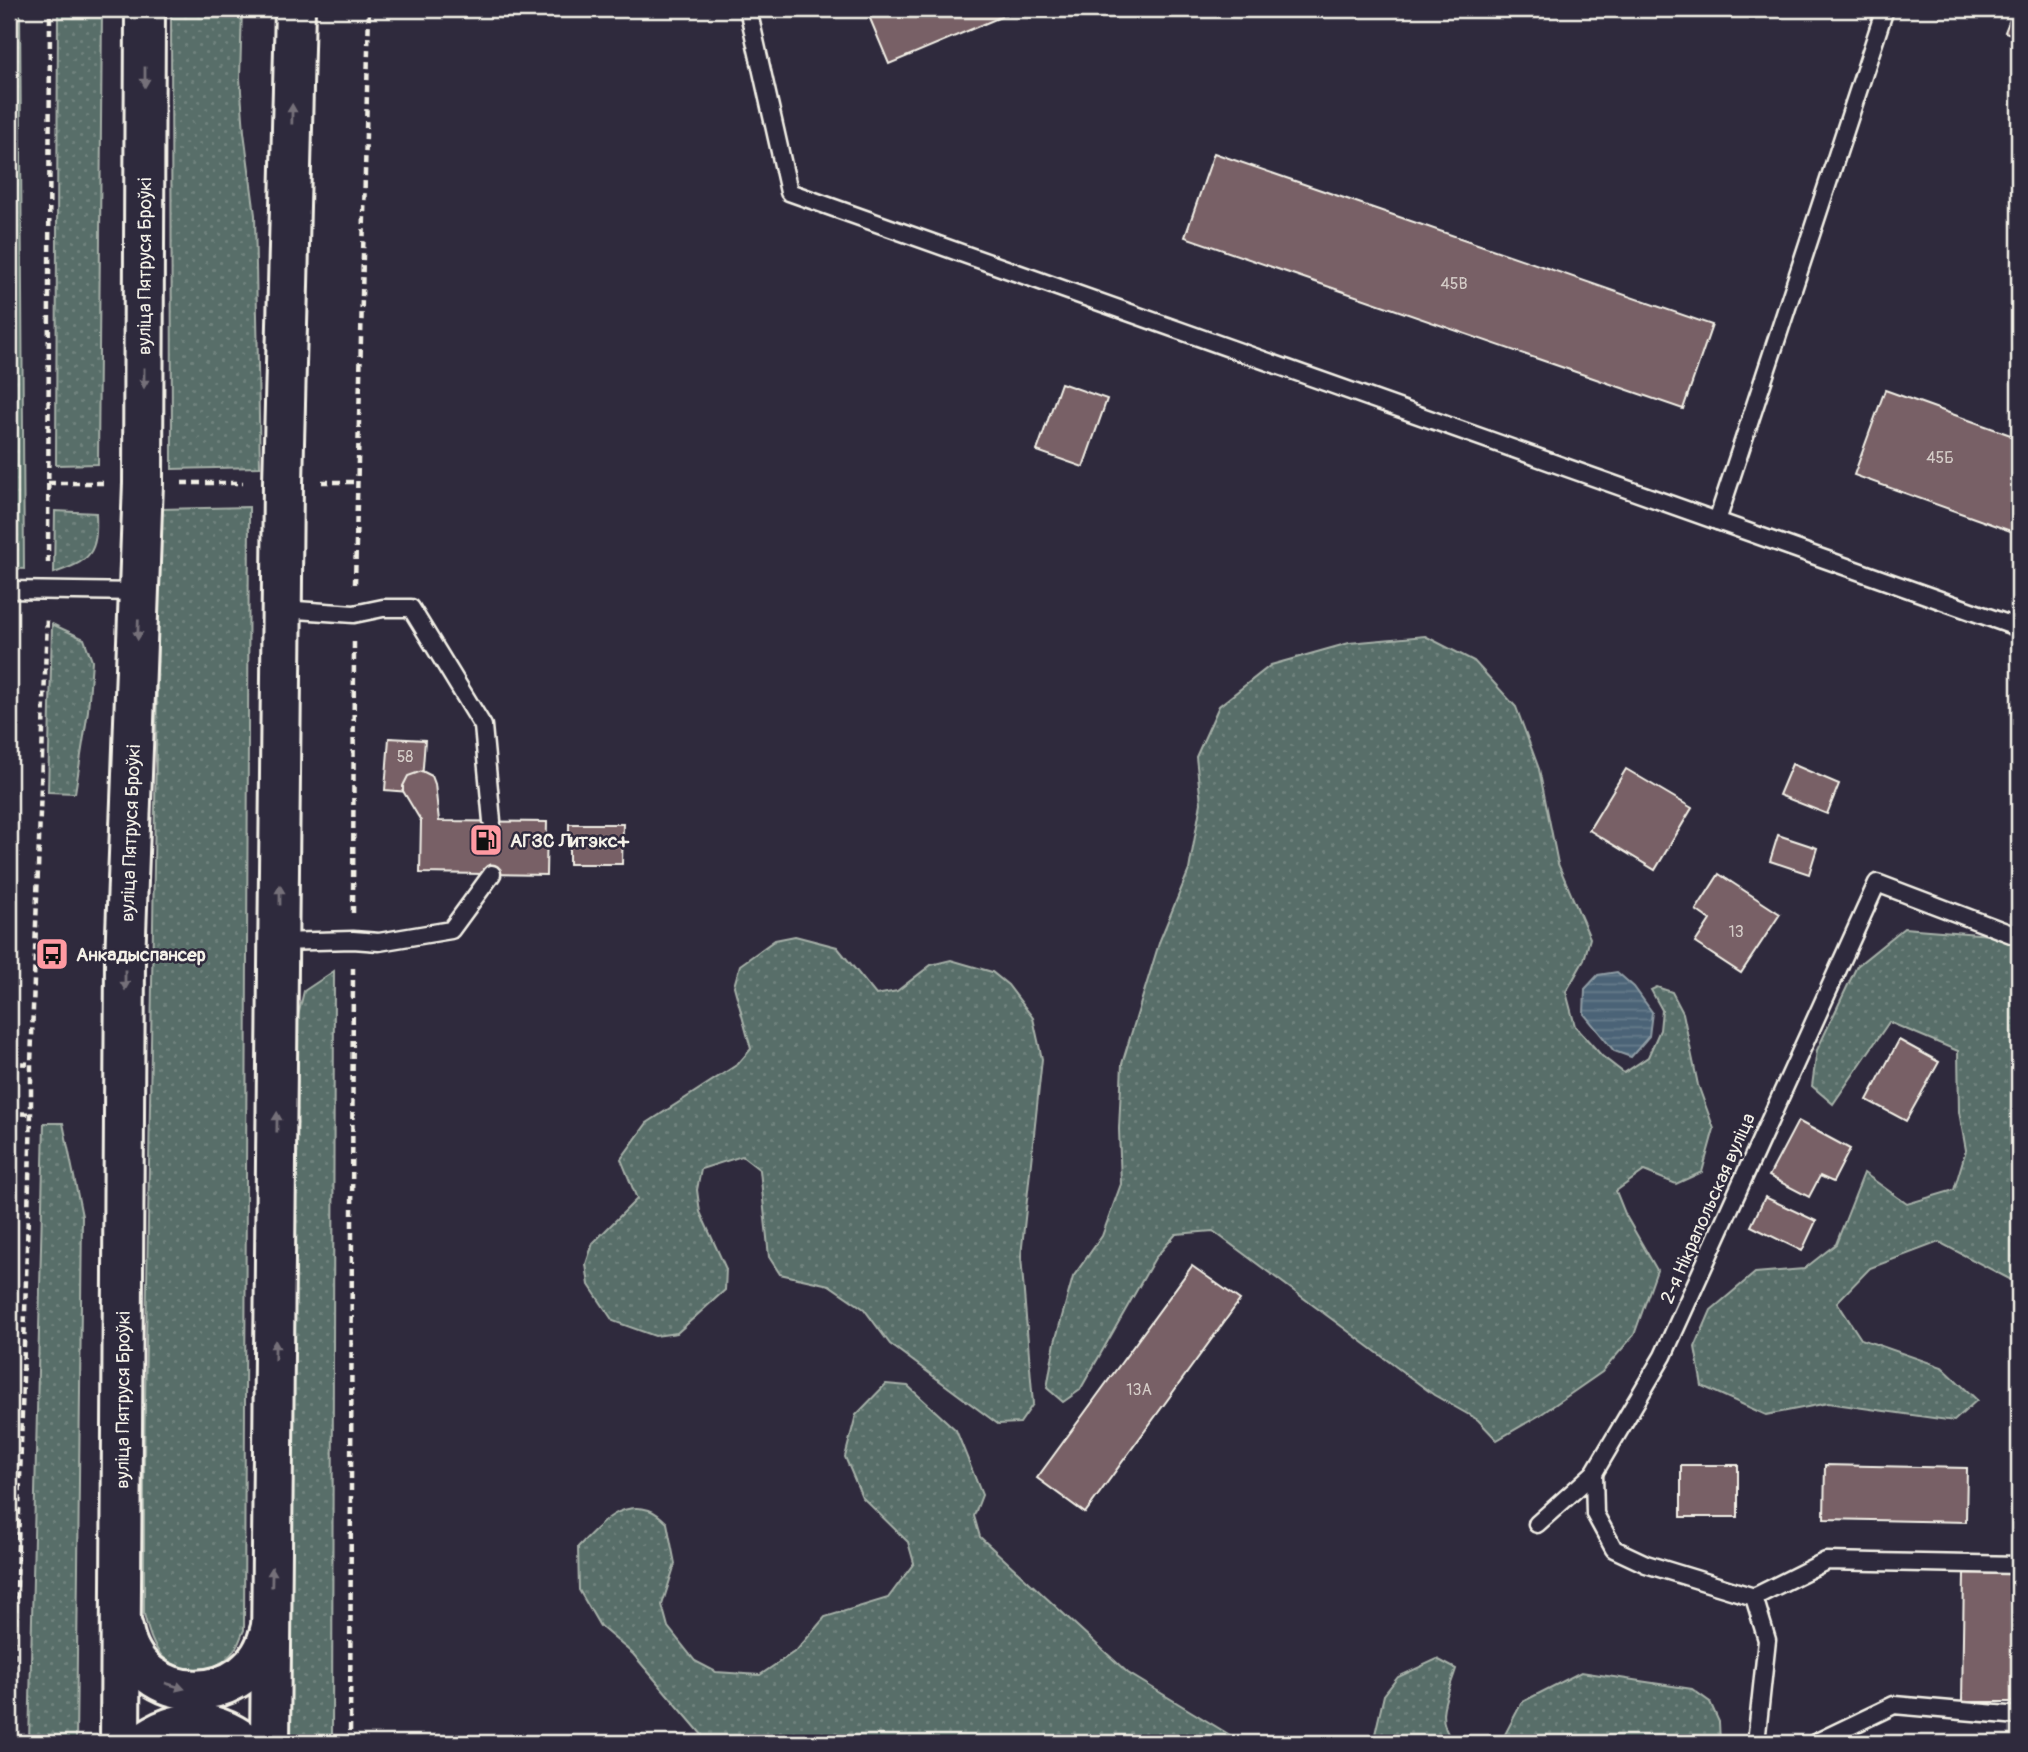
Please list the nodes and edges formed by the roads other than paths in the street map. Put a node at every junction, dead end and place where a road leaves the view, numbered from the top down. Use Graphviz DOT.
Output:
graph roads {
  1 [pos="145,9"];
  2 [pos="295,9"];
  3 [pos="748,9"];
  4 [pos="1885,9"];
  5 [pos="1717,521"];
  6 [pos="9,590"];
  7 [pos="139,592"];
  8 [pos="282,609"];
  9 [pos="2019,628"];
  10 [pos="492,821"];
  11 [pos="492,874"];
  12 [pos="2019,937"];
  13 [pos="279,942"];
  14 [pos="1594,1473"];
  15 [pos="1537,1524"];
  16 [pos="2019,1565"];
  17 [pos="1754,1597"];
  18 [pos="121,1619"];
  19 [pos="272,1621"];
  20 [pos="2019,1716"];
  21 [pos="120,1743"];
  22 [pos="142,1743"];
  23 [pos="246,1743"];
  24 [pos="270,1743"];
  25 [pos="1756,1743"];
  26 [pos="1815,1743"];
  1 -- 7 [label="main road, вуліца Пятруся Броўкі, one-way"];
  8 -- 2 [label="main road, one-way"];
  3 -- 5 [label="lane"];
  4 -- 5 [label="lane"];
  5 -- 9 [label="lane"];
  6 -- 7 [label="lane"];
  7 -- 18 [label="main road, вуліца Пятруся Броўкі, one-way"];
  8 -- 10 [label="lane"];
  13 -- 8 [label="main road, one-way"];
  11 -- 13 [label="lane"];
  12 -- 14 [label="lane, 2-я Нікрапольская вуліца"];
  19 -- 13 [label="main road, one-way"];
  14 -- 15 [label="lane, 2-я Нікрапольская вуліца"];
  14 -- 17 [label="lane"];
  16 -- 17 [label="lane"];
  17 -- 25 [label="lane"];
  18 -- 19 [label="main road, one-way"];
  18 -- 21 [label="main road, вуліца Пятруся Броўкі"];
  19 -- 24 [label="main road"];
  20 -- 26 [label="lane"];
  22 -- 23 [label="main road"];
}
